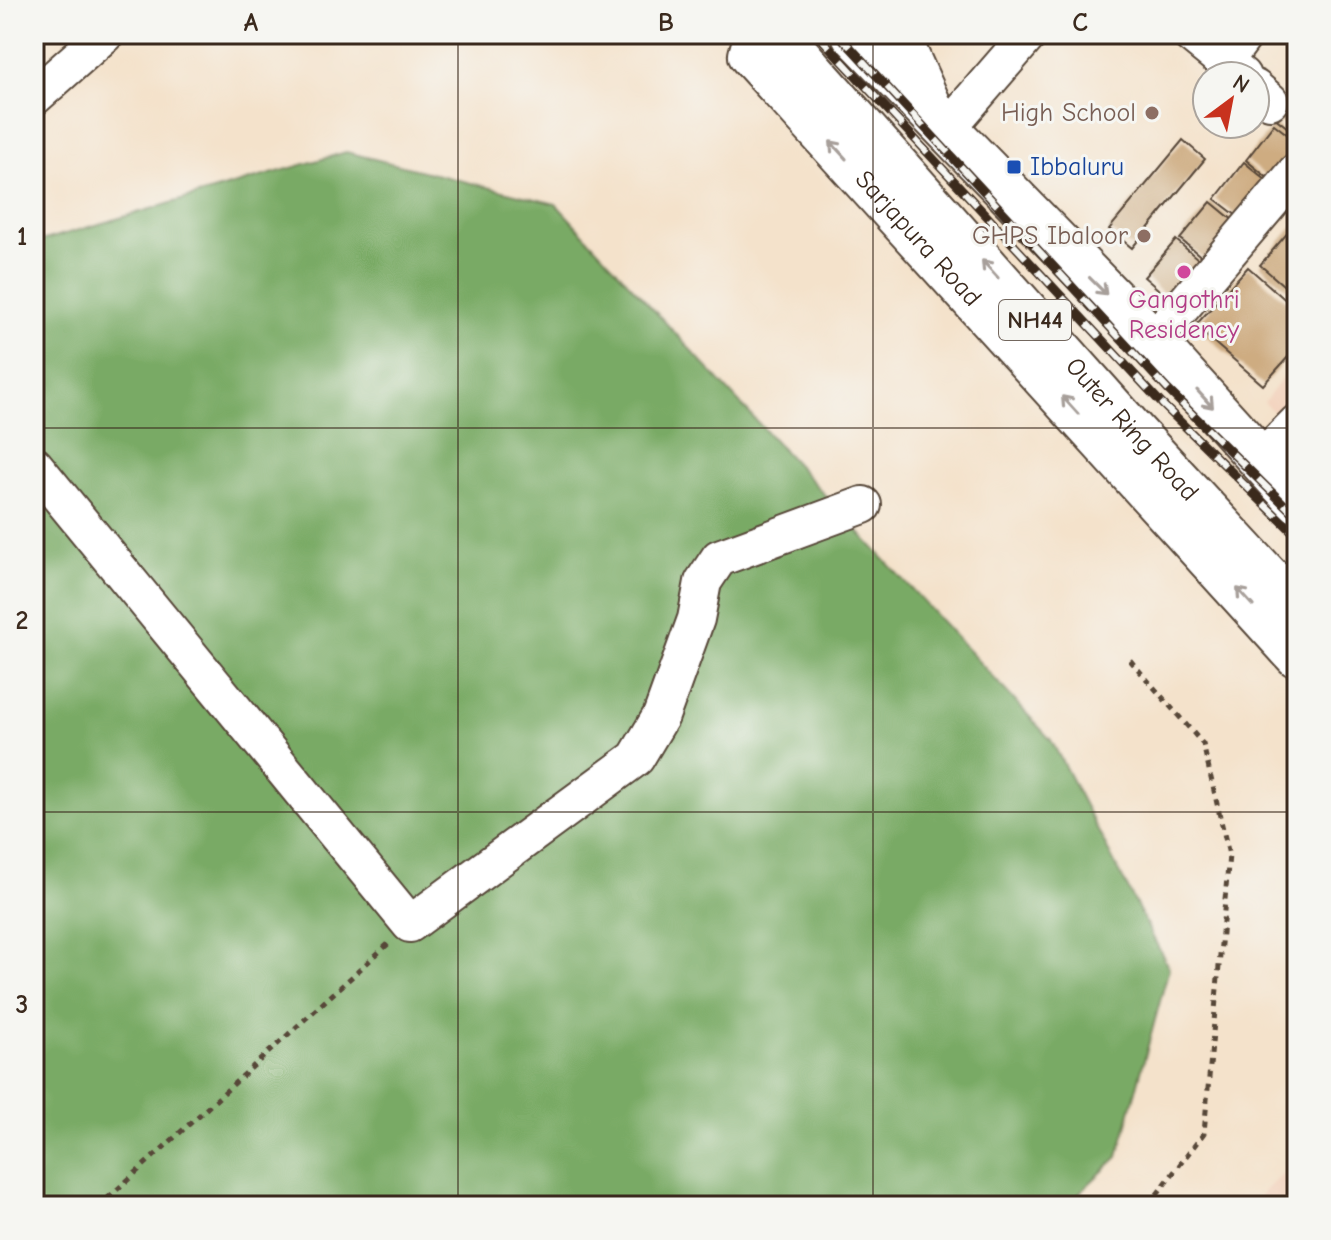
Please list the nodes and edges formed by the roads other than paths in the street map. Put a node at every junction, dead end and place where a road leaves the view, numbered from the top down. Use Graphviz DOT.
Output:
graph roads {
  1 [pos="105,34"];
  2 [pos="854,34"];
  3 [pos="901,34"];
  4 [pos="1029,34"];
  5 [pos="1190,34"];
  6 [pos="755,39"];
  7 [pos="1237,57"];
  8 [pos="34,97"];
  9 [pos="945,131"];
  10 [pos="1297,171"];
  11 [pos="1153,341"];
  12 [pos="1297,423"];
  13 [pos="1260,460"];
  14 [pos="34,465"];
  15 [pos="1297,500"];
  16 [pos="863,505"];
  17 [pos="1297,609"];
  18 [pos="1297,655"];
  1 -- 8 [label="street"];
  2 -- 9 [label="main road, NH44"];
  3 -- 9 [label="street"];
  4 -- 9 [label="street"];
  5 -- 7 [label="street"];
  17 -- 6 [label="main road, Outer Ring Road / NH44, one-way"];
  18 -- 6 [label="main road, Sarjapura Road, one-way"];
  9 -- 11 [label="main road, NH44, one-way"];
  10 -- 11 [label="street"];
  11 -- 13 [label="main road, NH44, one-way"];
  12 -- 13 [label="street"];
  13 -- 15 [label="main road, NH44"];
  14 -- 16 [label="street"];
}
